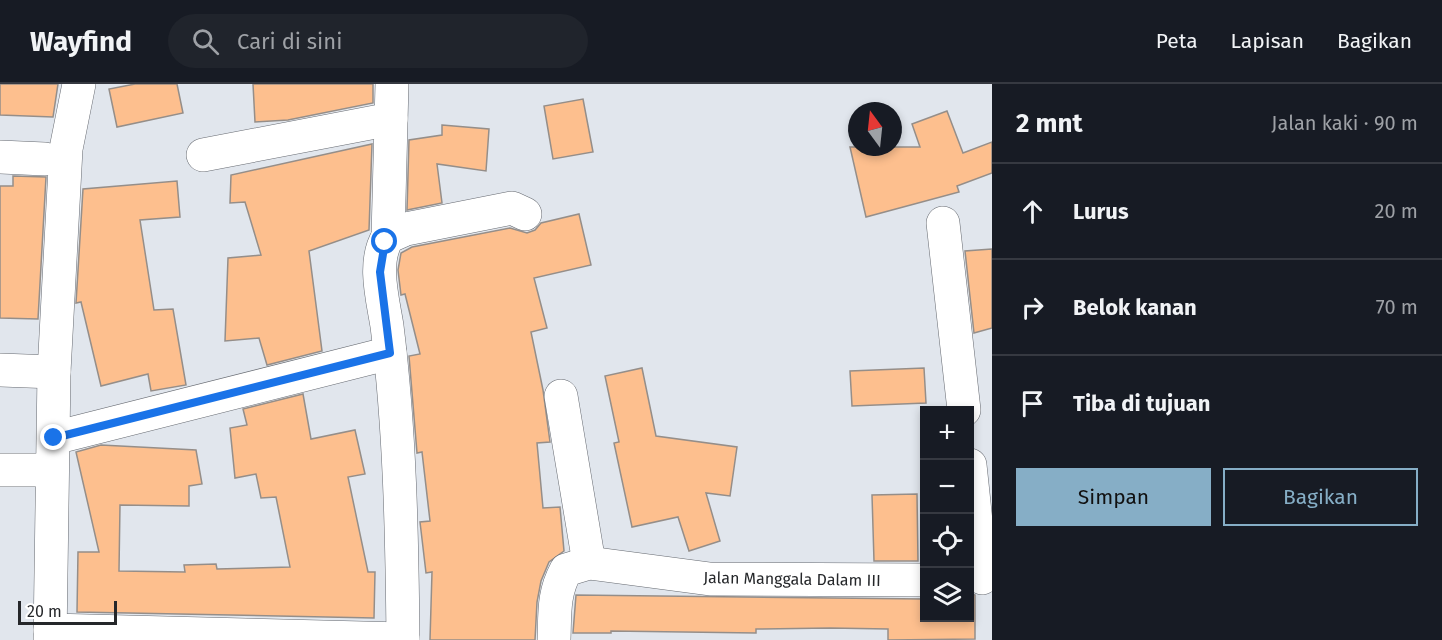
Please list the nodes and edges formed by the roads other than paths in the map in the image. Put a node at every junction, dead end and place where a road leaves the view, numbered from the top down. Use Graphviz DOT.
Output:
graph roads {
  1 [pos="79,84"];
  2 [pos="392,84"];
  3 [pos="391,119"];
  4 [pos="203,155"];
  5 [pos="0,157"];
  6 [pos="45,159"];
  7 [pos="518,211"];
  8 [pos="943,223"];
  9 [pos="388,237"];
  10 [pos="390,353"];
  11 [pos="0,370"];
  12 [pos="54,372"];
  13 [pos="561,396"];
  14 [pos="962,406"];
  15 [pos="54,438"];
  16 [pos="0,470"];
  17 [pos="52,470"];
  18 [pos="974,512"];
  19 [pos="589,563"];
  20 [pos="981,578"];
  21 [pos="920,580"];
  22 [pos="50,635"];
  23 [pos="211,636"];
  24 [pos="403,640"];
  25 [pos="554,640"];
  1 -- 12 [label="street"];
  2 -- 3 [label="street"];
  3 -- 4 [label="street"];
  3 -- 9 [label="street"];
  5 -- 6 [label="street"];
  7 -- 9 [label="street"];
  8 -- 14 [label="street"];
  9 -- 10 [label="street"];
  10 -- 15 [label="street"];
  10 -- 24 [label="street"];
  11 -- 12 [label="street"];
  12 -- 15 [label="street"];
  13 -- 19 [label="street"];
  15 -- 17 [label="street"];
  16 -- 17 [label="street"];
  17 -- 22 [label="street"];
  18 -- 20 [label="street"];
  19 -- 21 [label="street, Jalan Manggala Dalam III"];
  19 -- 25 [label="street"];
  22 -- 23 [label="street"];
  23 -- 24 [label="street"];
}
